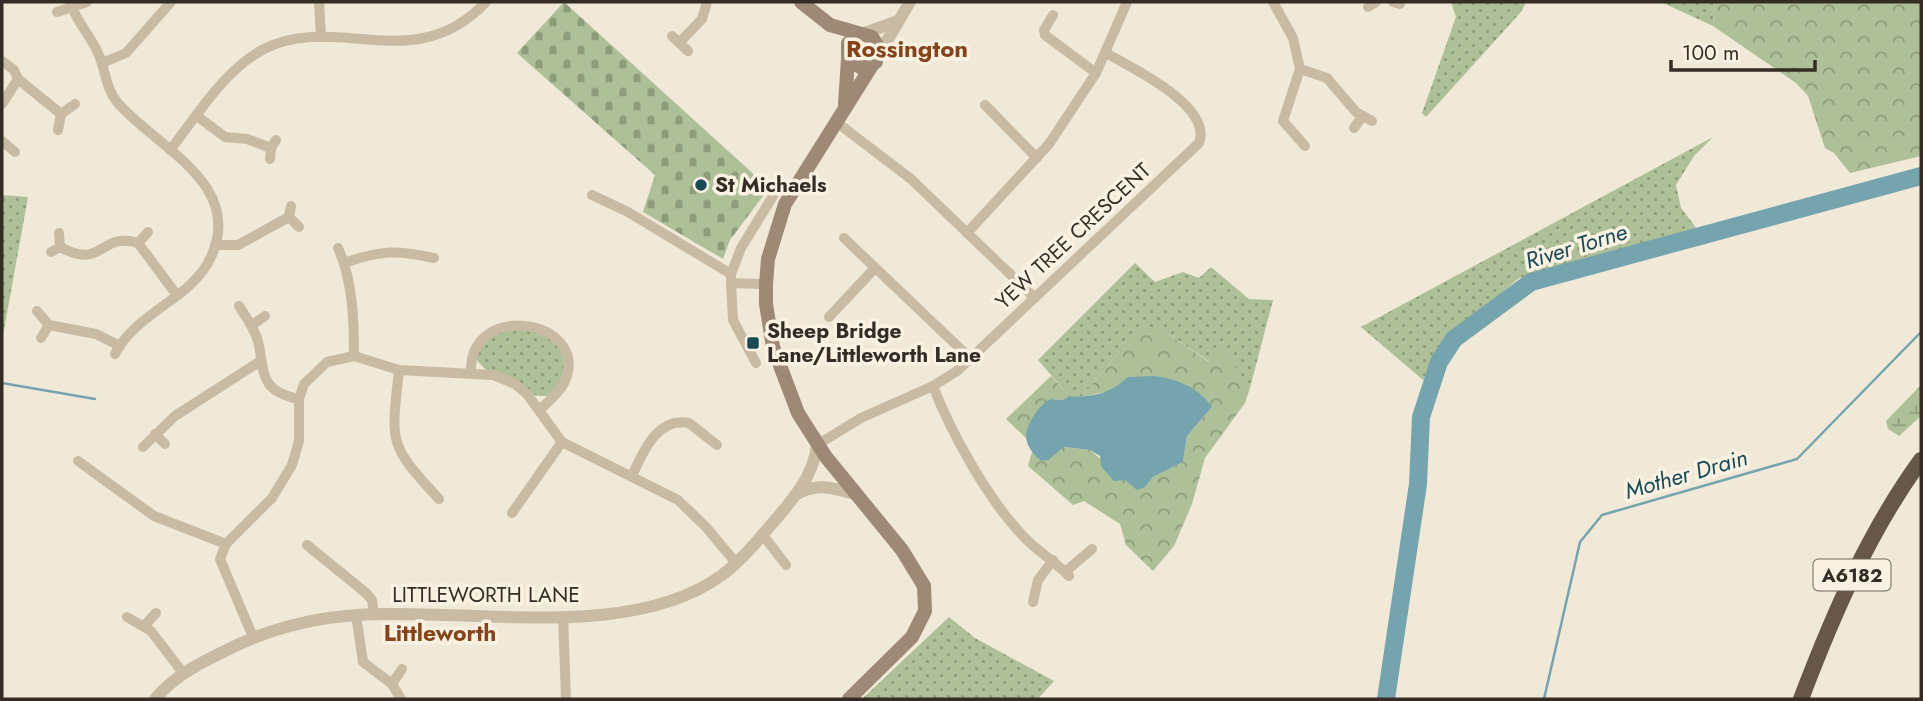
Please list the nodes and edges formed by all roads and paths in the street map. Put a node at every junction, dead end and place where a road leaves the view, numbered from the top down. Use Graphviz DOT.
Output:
graph roads {
  1 [pos="87,2"];
  2 [pos="171,2"];
  3 [pos="319,2"];
  4 [pos="486,2"];
  5 [pos="707,2"];
  6 [pos="801,2"];
  7 [pos="910,2"];
  8 [pos="1127,2"];
  9 [pos="1273,2"];
  10 [pos="71,4"];
  11 [pos="57,12"];
  12 [pos="1053,15"];
  13 [pos="898,21"];
  14 [pos="830,25"];
  15 [pos="861,34"];
  16 [pos="321,37"];
  17 [pos="688,51"];
  18 [pos="1106,53"];
  19 [pos="878,56"];
  20 [pos="847,57"];
  21 [pos="2,61"];
  22 [pos="102,63"];
  23 [pos="1300,69"];
  24 [pos="1096,73"];
  25 [pos="18,79"];
  26 [pos="2,104"];
  27 [pos="75,104"];
  28 [pos="985,105"];
  29 [pos="61,114"];
  30 [pos="839,115"];
  31 [pos="197,116"];
  32 [pos="1354,128"];
  33 [pos="58,130"];
  34 [pos="2,141"];
  35 [pos="1305,146"];
  36 [pos="170,149"];
  37 [pos="15,152"];
  38 [pos="1037,158"];
  39 [pos="270,159"];
  40 [pos="592,195"];
  41 [pos="773,197"];
  42 [pos="291,205"];
  43 [pos="289,217"];
  44 [pos="299,227"];
  45 [pos="148,232"];
  46 [pos="60,233"];
  47 [pos="967,233"];
  48 [pos="844,238"];
  49 [pos="138,243"];
  50 [pos="215,245"];
  51 [pos="338,248"];
  52 [pos="421,255"];
  53 [pos="434,258"];
  54 [pos="344,263"];
  55 [pos="418,268"];
  56 [pos="875,268"];
  57 [pos="731,278"];
  58 [pos="766,284"];
  59 [pos="176,293"];
  60 [pos="1035,298"];
  61 [pos="239,306"];
  62 [pos="37,311"];
  63 [pos="265,316"];
  64 [pos="829,317"];
  65 [pos="49,325"];
  66 [pos="252,325"];
  67 [pos="41,338"];
  68 [pos="354,356"];
  69 [pos="970,358"];
  70 [pos="259,362"];
  71 [pos="757,363"];
  72 [pos="399,370"];
  73 [pos="471,372"];
  74 [pos="933,386"];
  75 [pos="299,399"];
  76 [pos="540,410"];
  77 [pos="155,434"];
  78 [pos="562,442"];
  79 [pos="165,444"];
  80 [pos="817,445"];
  81 [pos="143,447"];
  82 [pos="702,448"];
  83 [pos="1921,460"];
  84 [pos="78,461"];
  85 [pos="121,476"];
  86 [pos="632,476"];
  87 [pos="113,486"];
  88 [pos="855,494"];
  89 [pos="795,495"];
  90 [pos="439,499"];
  91 [pos="512,513"];
  92 [pos="763,535"];
  93 [pos="226,544"];
  94 [pos="307,545"];
  95 [pos="1092,549"];
  96 [pos="1053,560"];
  97 [pos="736,563"];
  98 [pos="786,565"];
  99 [pos="1033,602"];
  100 [pos="156,613"];
  101 [pos="374,614"];
  102 [pos="356,615"];
  103 [pos="563,616"];
  104 [pos="127,617"];
  105 [pos="144,626"];
  106 [pos="253,637"];
  107 [pos="402,670"];
  108 [pos="183,673"];
  109 [pos="392,684"];
  110 [pos="155,699"];
  111 [pos="401,699"];
  112 [pos="566,699"];
  113 [pos="849,699"];
  114 [pos="1801,699"];
  1 -- 10 [label="street"];
  2 -- 22 [label="street"];
  3 -- 16 [label="street"];
  4 -- 16 [label="street"];
  5 -- 17 [label="street"];
  6 -- 14 [label="main road"];
  7 -- 13 [label="street"];
  8 -- 18 [label="street"];
  9 -- 23 [label="street"];
  10 -- 11 [label="street"];
  10 -- 22 [label="street"];
  12 -- 24 [label="street"];
  13 -- 15 [label="street"];
  13 -- 19 [label="street"];
  14 -- 15 [label="main road"];
  14 -- 20 [label="main road"];
  15 -- 19 [label="main road"];
  15 -- 20 [label="main road"];
  16 -- 31 [label="street"];
  18 -- 24 [label="street"];
  18 -- 60 [label="street, YEW TREE CRESCENT"];
  19 -- 20 [label="main road"];
  19 -- 30 [label="main road"];
  20 -- 30 [label="main road"];
  21 -- 25 [label="street"];
  22 -- 36 [label="street"];
  23 -- 32 [label="street"];
  23 -- 35 [label="street"];
  24 -- 38 [label="street"];
  25 -- 26 [label="street"];
  25 -- 29 [label="street"];
  27 -- 29 [label="street"];
  28 -- 38 [label="street"];
  29 -- 33 [label="street"];
  30 -- 47 [label="street"];
  30 -- 58 [label="main road"];
  31 -- 36 [label="street"];
  31 -- 39 [label="street"];
  34 -- 37 [label="street"];
  36 -- 50 [label="street"];
  38 -- 47 [label="street"];
  40 -- 57 [label="street"];
  41 -- 57 [label="street"];
  42 -- 43 [label="street"];
  43 -- 44 [label="street"];
  43 -- 50 [label="street"];
  45 -- 49 [label="street"];
  46 -- 49 [label="street"];
  47 -- 60 [label="street"];
  48 -- 56 [label="street"];
  49 -- 59 [label="street"];
  50 -- 59 [label="street"];
  51 -- 54 [label="street"];
  52 -- 53 [label="street"];
  52 -- 54 [label="street"];
  52 -- 55 [label="street"];
  54 -- 68 [label="street"];
  56 -- 64 [label="street"];
  56 -- 69 [label="street"];
  57 -- 58 [label="street"];
  57 -- 71 [label="street"];
  58 -- 80 [label="main road"];
  59 -- 65 [label="street"];
  60 -- 69 [label="street, YEW TREE CRESCENT"];
  61 -- 66 [label="street"];
  62 -- 65 [label="street"];
  63 -- 66 [label="street"];
  65 -- 67 [label="street"];
  66 -- 70 [label="street"];
  68 -- 72 [label="street"];
  68 -- 75 [label="street"];
  69 -- 74 [label="street, YEW TREE CRESCENT"];
  70 -- 75 [label="street"];
  70 -- 77 [label="street"];
  72 -- 73 [label="street"];
  72 -- 90 [label="street"];
  73 -- 76 [label="street"];
  73 -- 76 [label="street"];
  74 -- 80 [label="street, YEW TREE CRESCENT"];
  74 -- 96 [label="street"];
  75 -- 93 [label="street"];
  76 -- 78 [label="street"];
  77 -- 79 [label="street"];
  77 -- 81 [label="street"];
  78 -- 86 [label="street"];
  78 -- 91 [label="street"];
  80 -- 88 [label="main road"];
  80 -- 89 [label="street, LITTLEWORTH LANE"];
  82 -- 86 [label="street"];
  83 -- 114 [label="highway, A6182"];
  84 -- 87 [label="street"];
  85 -- 87 [label="street"];
  86 -- 97 [label="street"];
  87 -- 93 [label="street"];
  88 -- 89 [label="street"];
  88 -- 113 [label="main road"];
  89 -- 92 [label="street, LITTLEWORTH LANE"];
  92 -- 97 [label="street, LITTLEWORTH LANE"];
  92 -- 98 [label="street"];
  93 -- 106 [label="street"];
  94 -- 101 [label="street"];
  95 -- 96 [label="street"];
  96 -- 99 [label="street"];
  97 -- 103 [label="street, LITTLEWORTH LANE"];
  100 -- 105 [label="street"];
  101 -- 102 [label="street, LITTLEWORTH LANE"];
  101 -- 103 [label="street, LITTLEWORTH LANE"];
  102 -- 106 [label="street, LITTLEWORTH LANE"];
  102 -- 109 [label="street"];
  103 -- 112 [label="street"];
  104 -- 105 [label="street"];
  105 -- 108 [label="street"];
  106 -- 108 [label="street, LITTLEWORTH LANE"];
  107 -- 109 [label="street"];
  108 -- 110 [label="street, LITTLEWORTH LANE"];
  109 -- 111 [label="street"];
}
